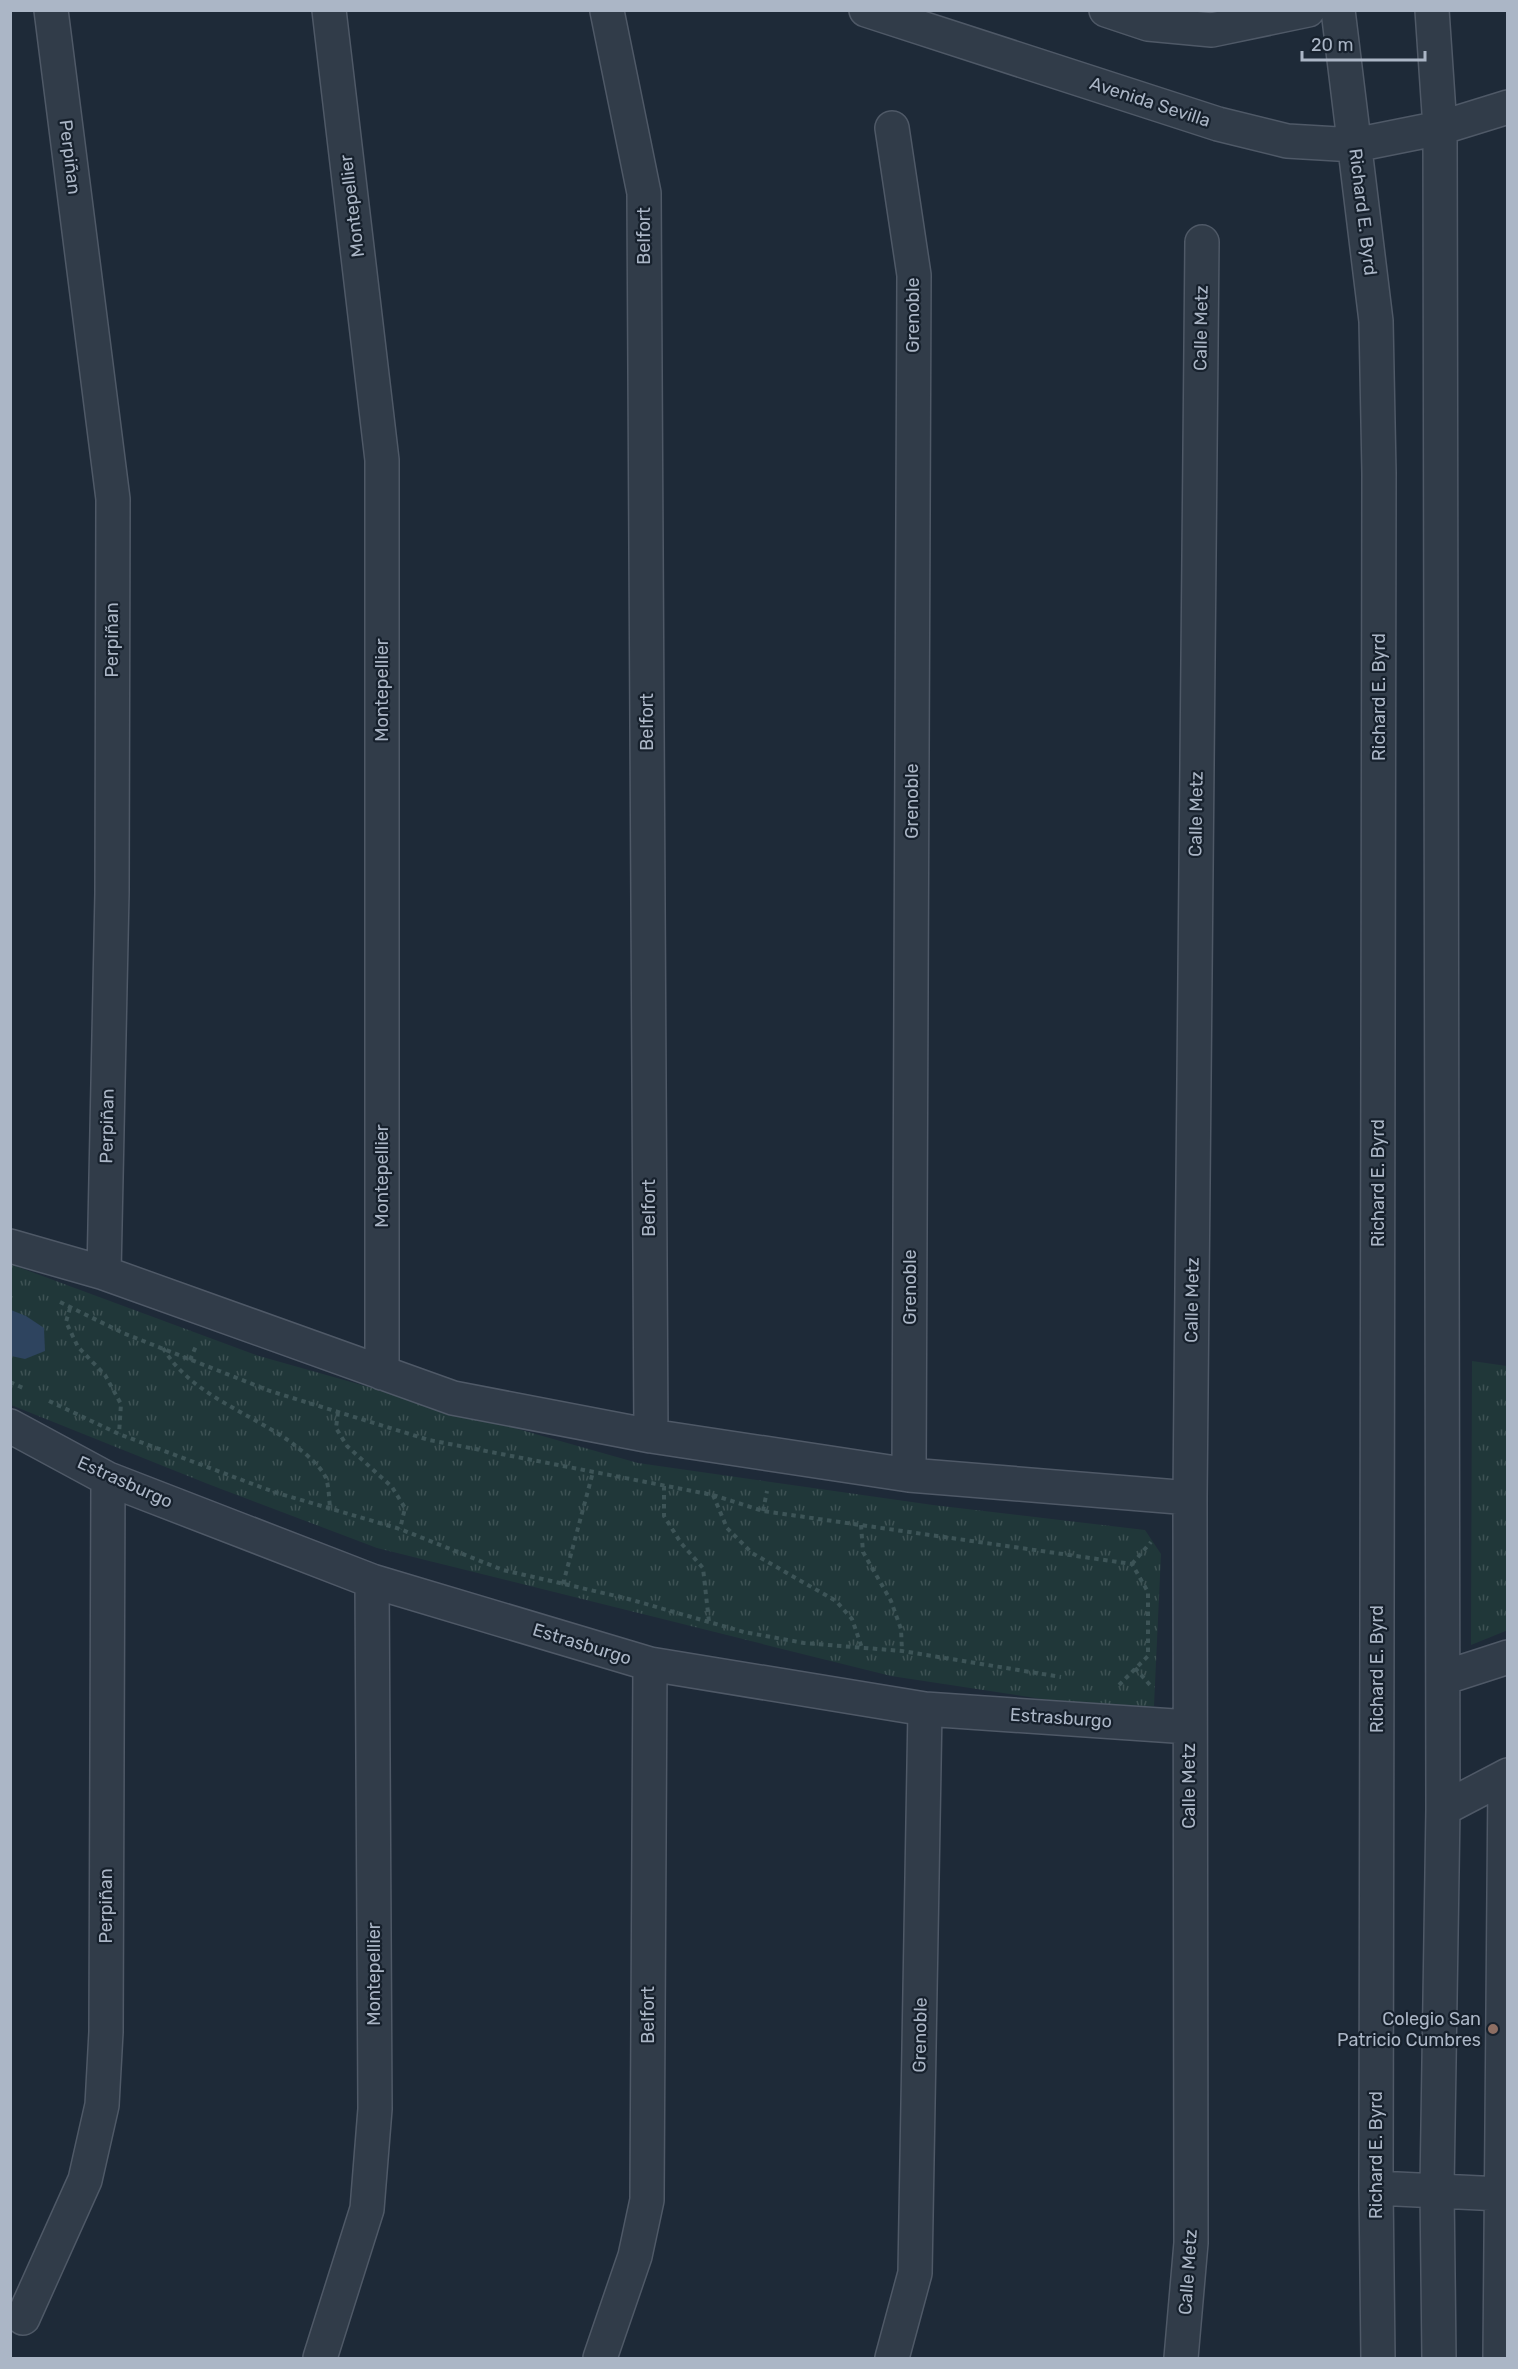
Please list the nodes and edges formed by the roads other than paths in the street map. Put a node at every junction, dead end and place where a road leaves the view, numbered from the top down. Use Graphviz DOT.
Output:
graph roads {
  1 [pos="51,10"];
  2 [pos="329,10"];
  3 [pos="866,10"];
  4 [pos="1106,10"];
  5 [pos="1308,10"];
  6 [pos="1338,10"];
  7 [pos="1432,10"];
  8 [pos="607,11"];
  9 [pos="1508,107"];
  10 [pos="892,128"];
  11 [pos="1440,128"];
  12 [pos="1355,145"];
  13 [pos="1202,242"];
  14 [pos="10,1246"];
  15 [pos="105,1273"];
  16 [pos="382,1373"];
  17 [pos="10,1426"];
  18 [pos="651,1436"];
  19 [pos="909,1475"];
  20 [pos="108,1479"];
  21 [pos="1190,1498"];
  22 [pos="372,1581"];
  23 [pos="1508,1657"];
  24 [pos="650,1665"];
  25 [pos="1443,1678"];
  26 [pos="926,1709"];
  27 [pos="1189,1726"];
  28 [pos="1506,1776"];
  29 [pos="1443,1809"];
  30 [pos="1376,2188"];
  31 [pos="1437,2189"];
  32 [pos="1501,2193"];
  33 [pos="23,2318"];
  34 [pos="320,2358"];
  35 [pos="600,2358"];
  36 [pos="892,2358"];
  37 [pos="1181,2358"];
  38 [pos="1378,2358"];
  39 [pos="1438,2358"];
  40 [pos="1500,2358"];
  1 -- 15 [label="street, Perpiñan"];
  2 -- 16 [label="street, Montepellier"];
  3 -- 12 [label="street, Avenida Sevilla"];
  4 -- 5 [label="street"];
  6 -- 12 [label="street, Richard E. Byrd"];
  7 -- 11 [label="street"];
  8 -- 18 [label="street, Belfort"];
  9 -- 11 [label="street, Avenida Sevilla"];
  10 -- 19 [label="street, Grenoble"];
  11 -- 12 [label="street, Avenida Sevilla"];
  11 -- 25 [label="street"];
  12 -- 30 [label="street, Richard E. Byrd"];
  13 -- 21 [label="street, Calle Metz"];
  14 -- 15 [label="street"];
  15 -- 16 [label="street"];
  16 -- 18 [label="street"];
  17 -- 20 [label="street, Estrasburgo"];
  18 -- 19 [label="street"];
  19 -- 21 [label="street"];
  20 -- 22 [label="street, Estrasburgo"];
  20 -- 33 [label="street, Perpiñan"];
  21 -- 27 [label="street, Calle Metz"];
  22 -- 24 [label="street, Estrasburgo"];
  22 -- 34 [label="street, Montepellier"];
  23 -- 25 [label="street"];
  24 -- 26 [label="street, Estrasburgo"];
  24 -- 35 [label="street, Belfort"];
  25 -- 29 [label="street"];
  26 -- 27 [label="street, Estrasburgo"];
  26 -- 36 [label="street, Grenoble"];
  27 -- 37 [label="street, Calle Metz"];
  28 -- 29 [label="street"];
  28 -- 32 [label="street"];
  29 -- 31 [label="street"];
  30 -- 31 [label="street"];
  30 -- 38 [label="street, Richard E. Byrd"];
  31 -- 32 [label="street"];
  31 -- 39 [label="street"];
  32 -- 40 [label="street"];
}
